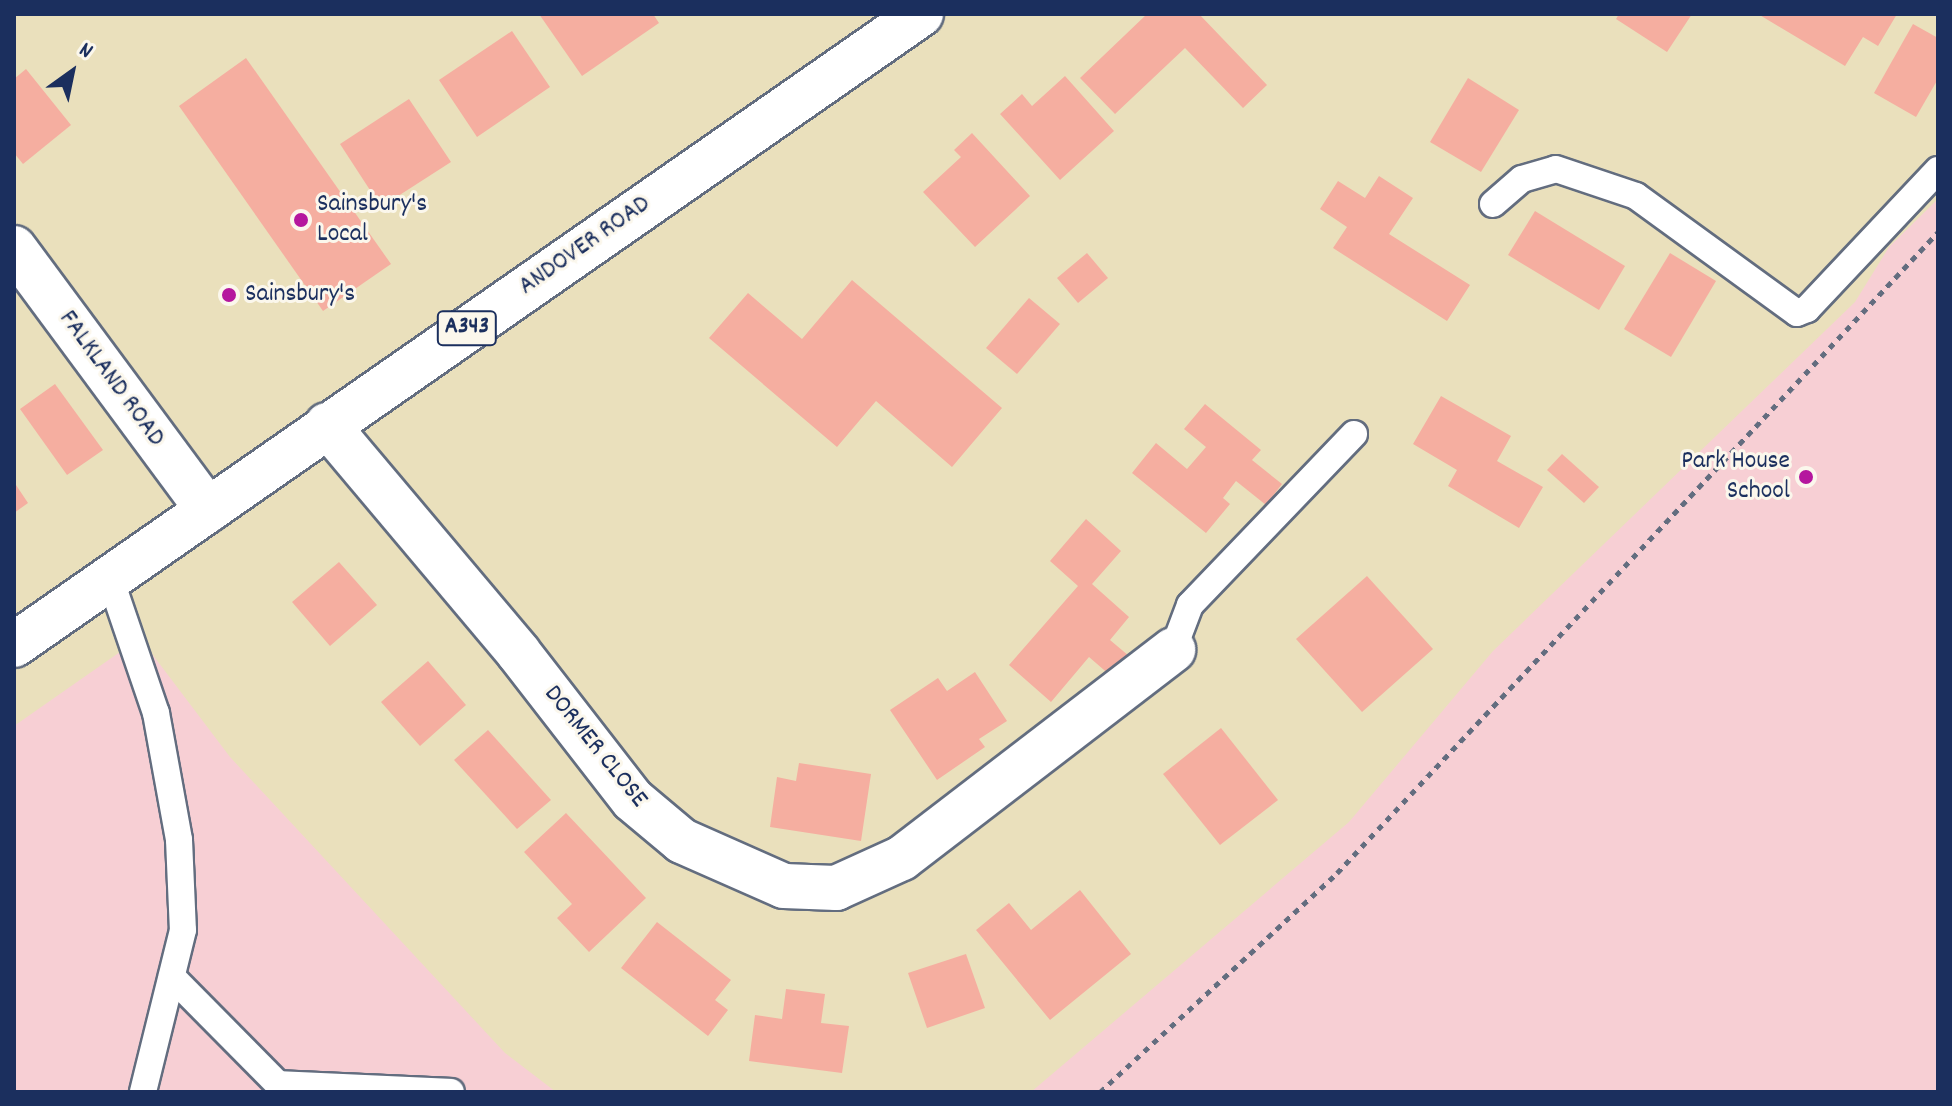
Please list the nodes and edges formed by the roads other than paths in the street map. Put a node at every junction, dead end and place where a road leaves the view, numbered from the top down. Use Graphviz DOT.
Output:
graph roads {
  1 [pos="921,14"];
  2 [pos="1938,170"];
  3 [pos="1493,204"];
  4 [pos="14,248"];
  5 [pos="327,425"];
  6 [pos="1354,434"];
  7 [pos="208,510"];
  8 [pos="110,578"];
  9 [pos="14,645"];
  10 [pos="1173,650"];
  11 [pos="172,977"];
  12 [pos="143,1092"];
  13 [pos="451,1092"];
  1 -- 5 [label="street, ANDOVER ROAD / A343"];
  2 -- 3 [label="lane"];
  4 -- 7 [label="street, FALKLAND ROAD"];
  5 -- 7 [label="street, ANDOVER ROAD / A343"];
  5 -- 10 [label="street, DORMER CLOSE"];
  6 -- 10 [label="lane"];
  7 -- 8 [label="street, ANDOVER ROAD / A343"];
  8 -- 9 [label="street, ANDOVER ROAD / A343"];
  8 -- 11 [label="lane"];
  11 -- 12 [label="lane"];
  11 -- 13 [label="lane"];
}
